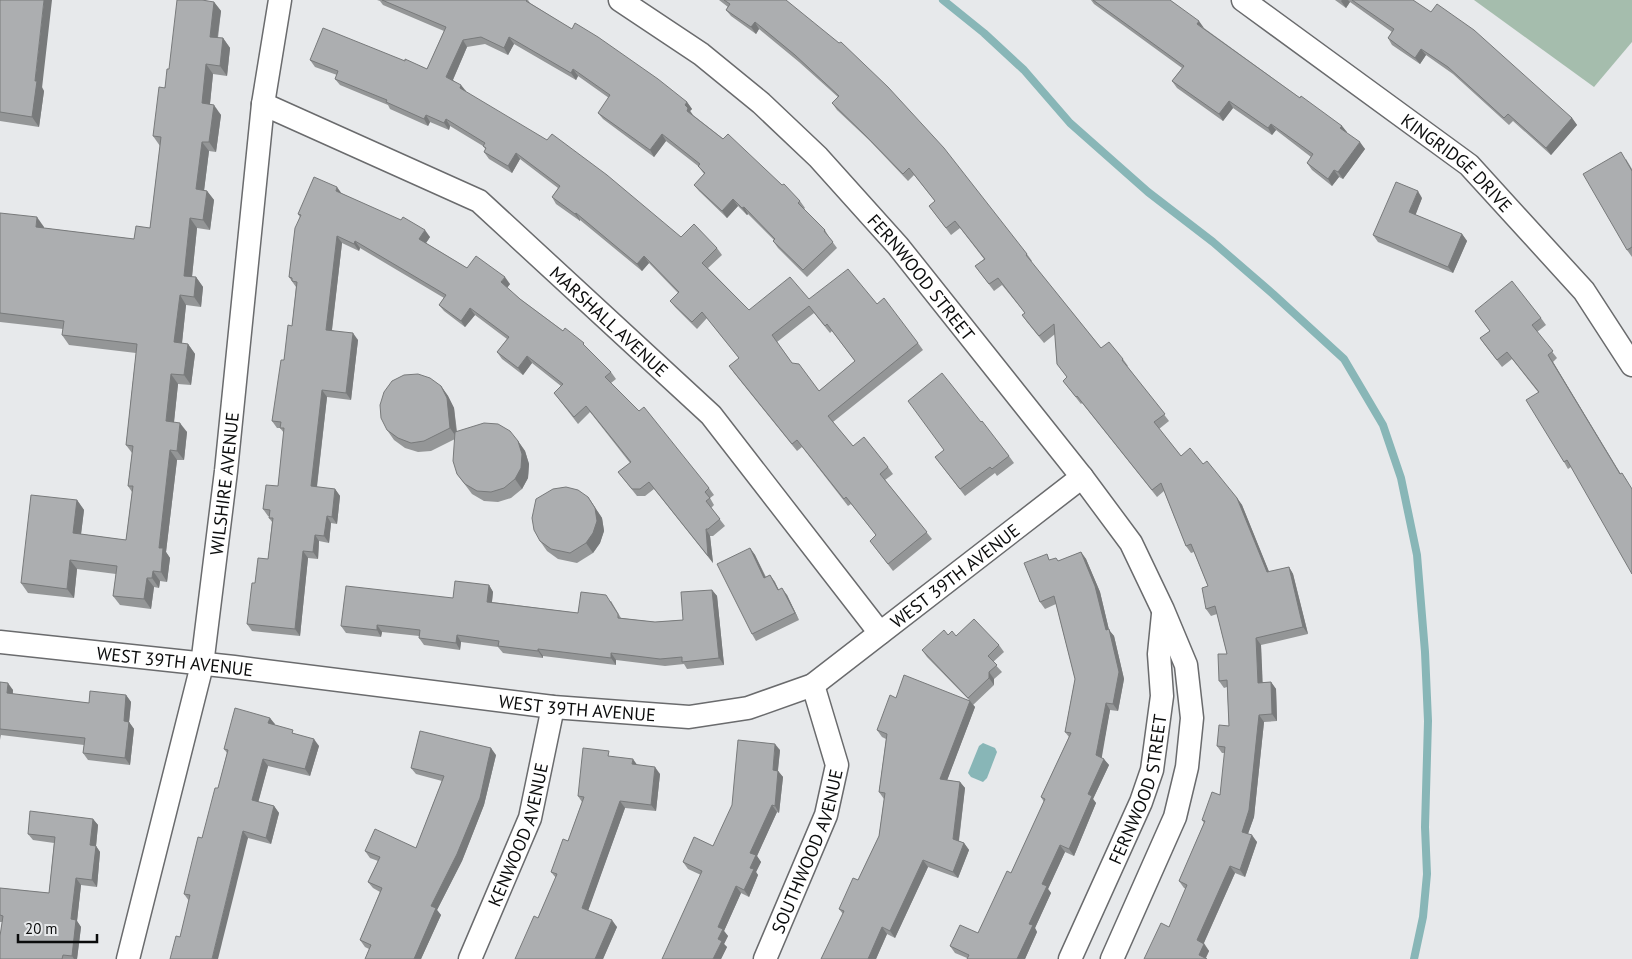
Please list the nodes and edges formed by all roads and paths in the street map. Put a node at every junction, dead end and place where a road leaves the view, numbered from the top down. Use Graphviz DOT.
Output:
graph roads {
  1 [pos="280,0"];
  2 [pos="620,0"];
  3 [pos="1242,0"];
  4 [pos="263,104"];
  5 [pos="1632,365"];
  6 [pos="1082,476"];
  7 [pos="1163,610"];
  8 [pos="880,633"];
  9 [pos="0,642"];
  10 [pos="202,665"];
  11 [pos="813,685"];
  12 [pos="553,707"];
  13 [pos="128,959"];
  14 [pos="470,959"];
  15 [pos="765,959"];
  16 [pos="1070,959"];
  17 [pos="1112,959"];
  1 -- 4 [label="street, WILSHIRE AVENUE"];
  2 -- 6 [label="street, FERNWOOD STREET"];
  3 -- 5 [label="street, KINGRIDGE DRIVE"];
  4 -- 8 [label="street, MARSHALL AVENUE"];
  4 -- 10 [label="street, WILSHIRE AVENUE"];
  6 -- 7 [label="street, FERNWOOD STREET"];
  6 -- 8 [label="street, WEST 39TH AVENUE"];
  7 -- 16 [label="street, FERNWOOD STREET"];
  7 -- 17 [label="street, FERNWOOD STREET"];
  8 -- 11 [label="street, WEST 39TH AVENUE"];
  9 -- 10 [label="street, WEST 39TH AVENUE"];
  10 -- 12 [label="street, WEST 39TH AVENUE"];
  10 -- 13 [label="street, WILSHIRE AVENUE"];
  11 -- 12 [label="street, WEST 39TH AVENUE"];
  11 -- 15 [label="street, SOUTHWOOD AVENUE"];
  12 -- 14 [label="street, KENWOOD AVENUE"];
}
